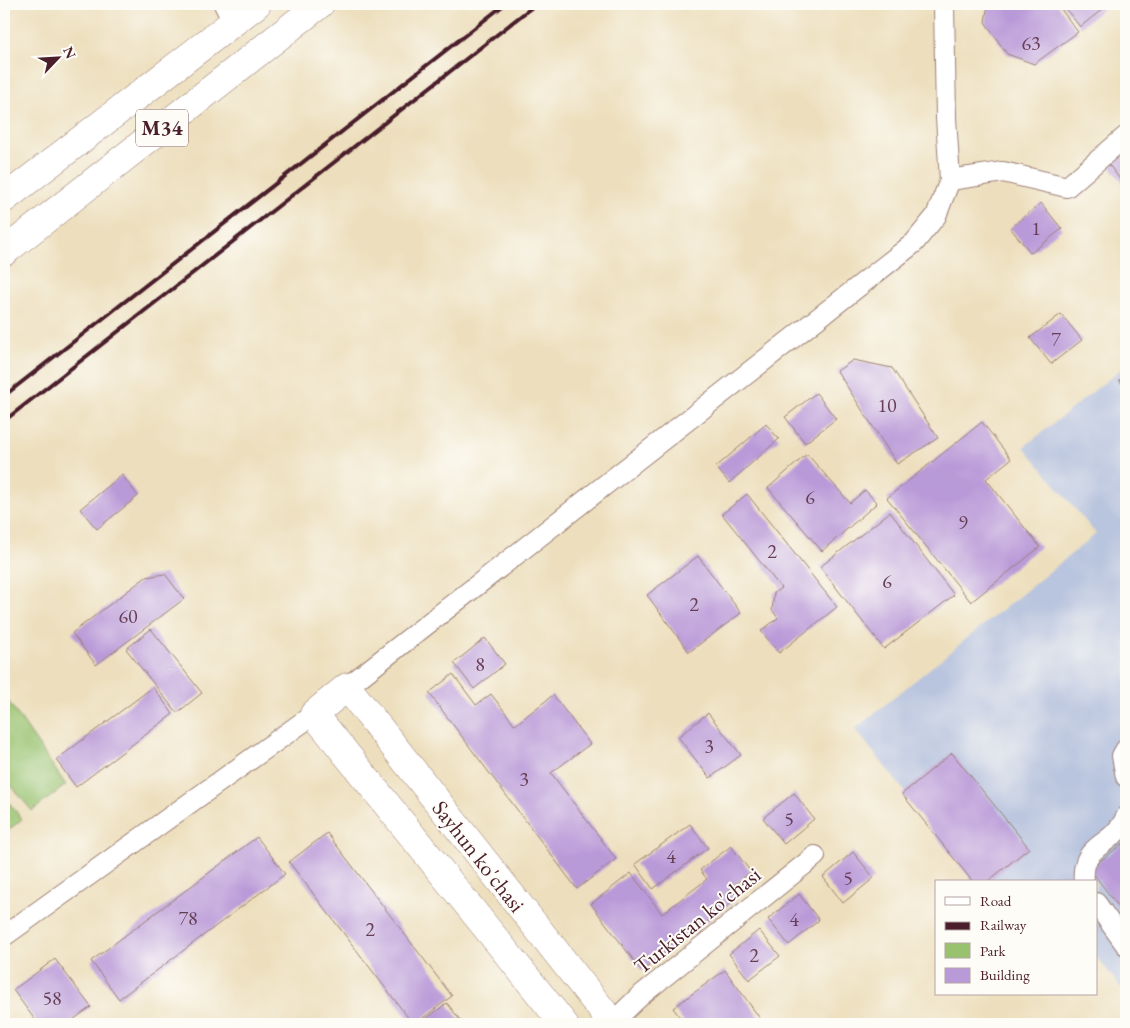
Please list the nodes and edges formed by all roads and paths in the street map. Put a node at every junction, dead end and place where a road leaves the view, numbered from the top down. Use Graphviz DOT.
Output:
graph roads {
  1 [pos="257,4"];
  2 [pos="320,4"];
  3 [pos="944,4"];
  4 [pos="229,13"];
  5 [pos="1126,136"];
  6 [pos="950,180"];
  7 [pos="4,199"];
  8 [pos="4,252"];
  9 [pos="347,687"];
  10 [pos="314,714"];
  11 [pos="1126,749"];
  12 [pos="1126,777"];
  13 [pos="1126,816"];
  14 [pos="815,856"];
  15 [pos="1084,880"];
  16 [pos="1098,906"];
  17 [pos="4,936"];
  18 [pos="1126,945"];
  19 [pos="555,1021"];
  20 [pos="612,1024"];
  1 -- 4 [label="main road, M34"];
  2 -- 8 [label="main road, M34"];
  3 -- 6 [label="street"];
  4 -- 7 [label="main road, M34"];
  5 -- 6 [label="street"];
  6 -- 9 [label="street"];
  9 -- 10 [label="main road"];
  9 -- 20 [label="main road, Sayhun ko'chasi"];
  10 -- 17 [label="street"];
  10 -- 19 [label="main road, Sayhun ko'chasi"];
  11 -- 12 [label="street"];
  13 -- 15 [label="street"];
  14 -- 20 [label="street, Turkistan ko'chasi"];
  16 -- 18 [label="street"];
}
